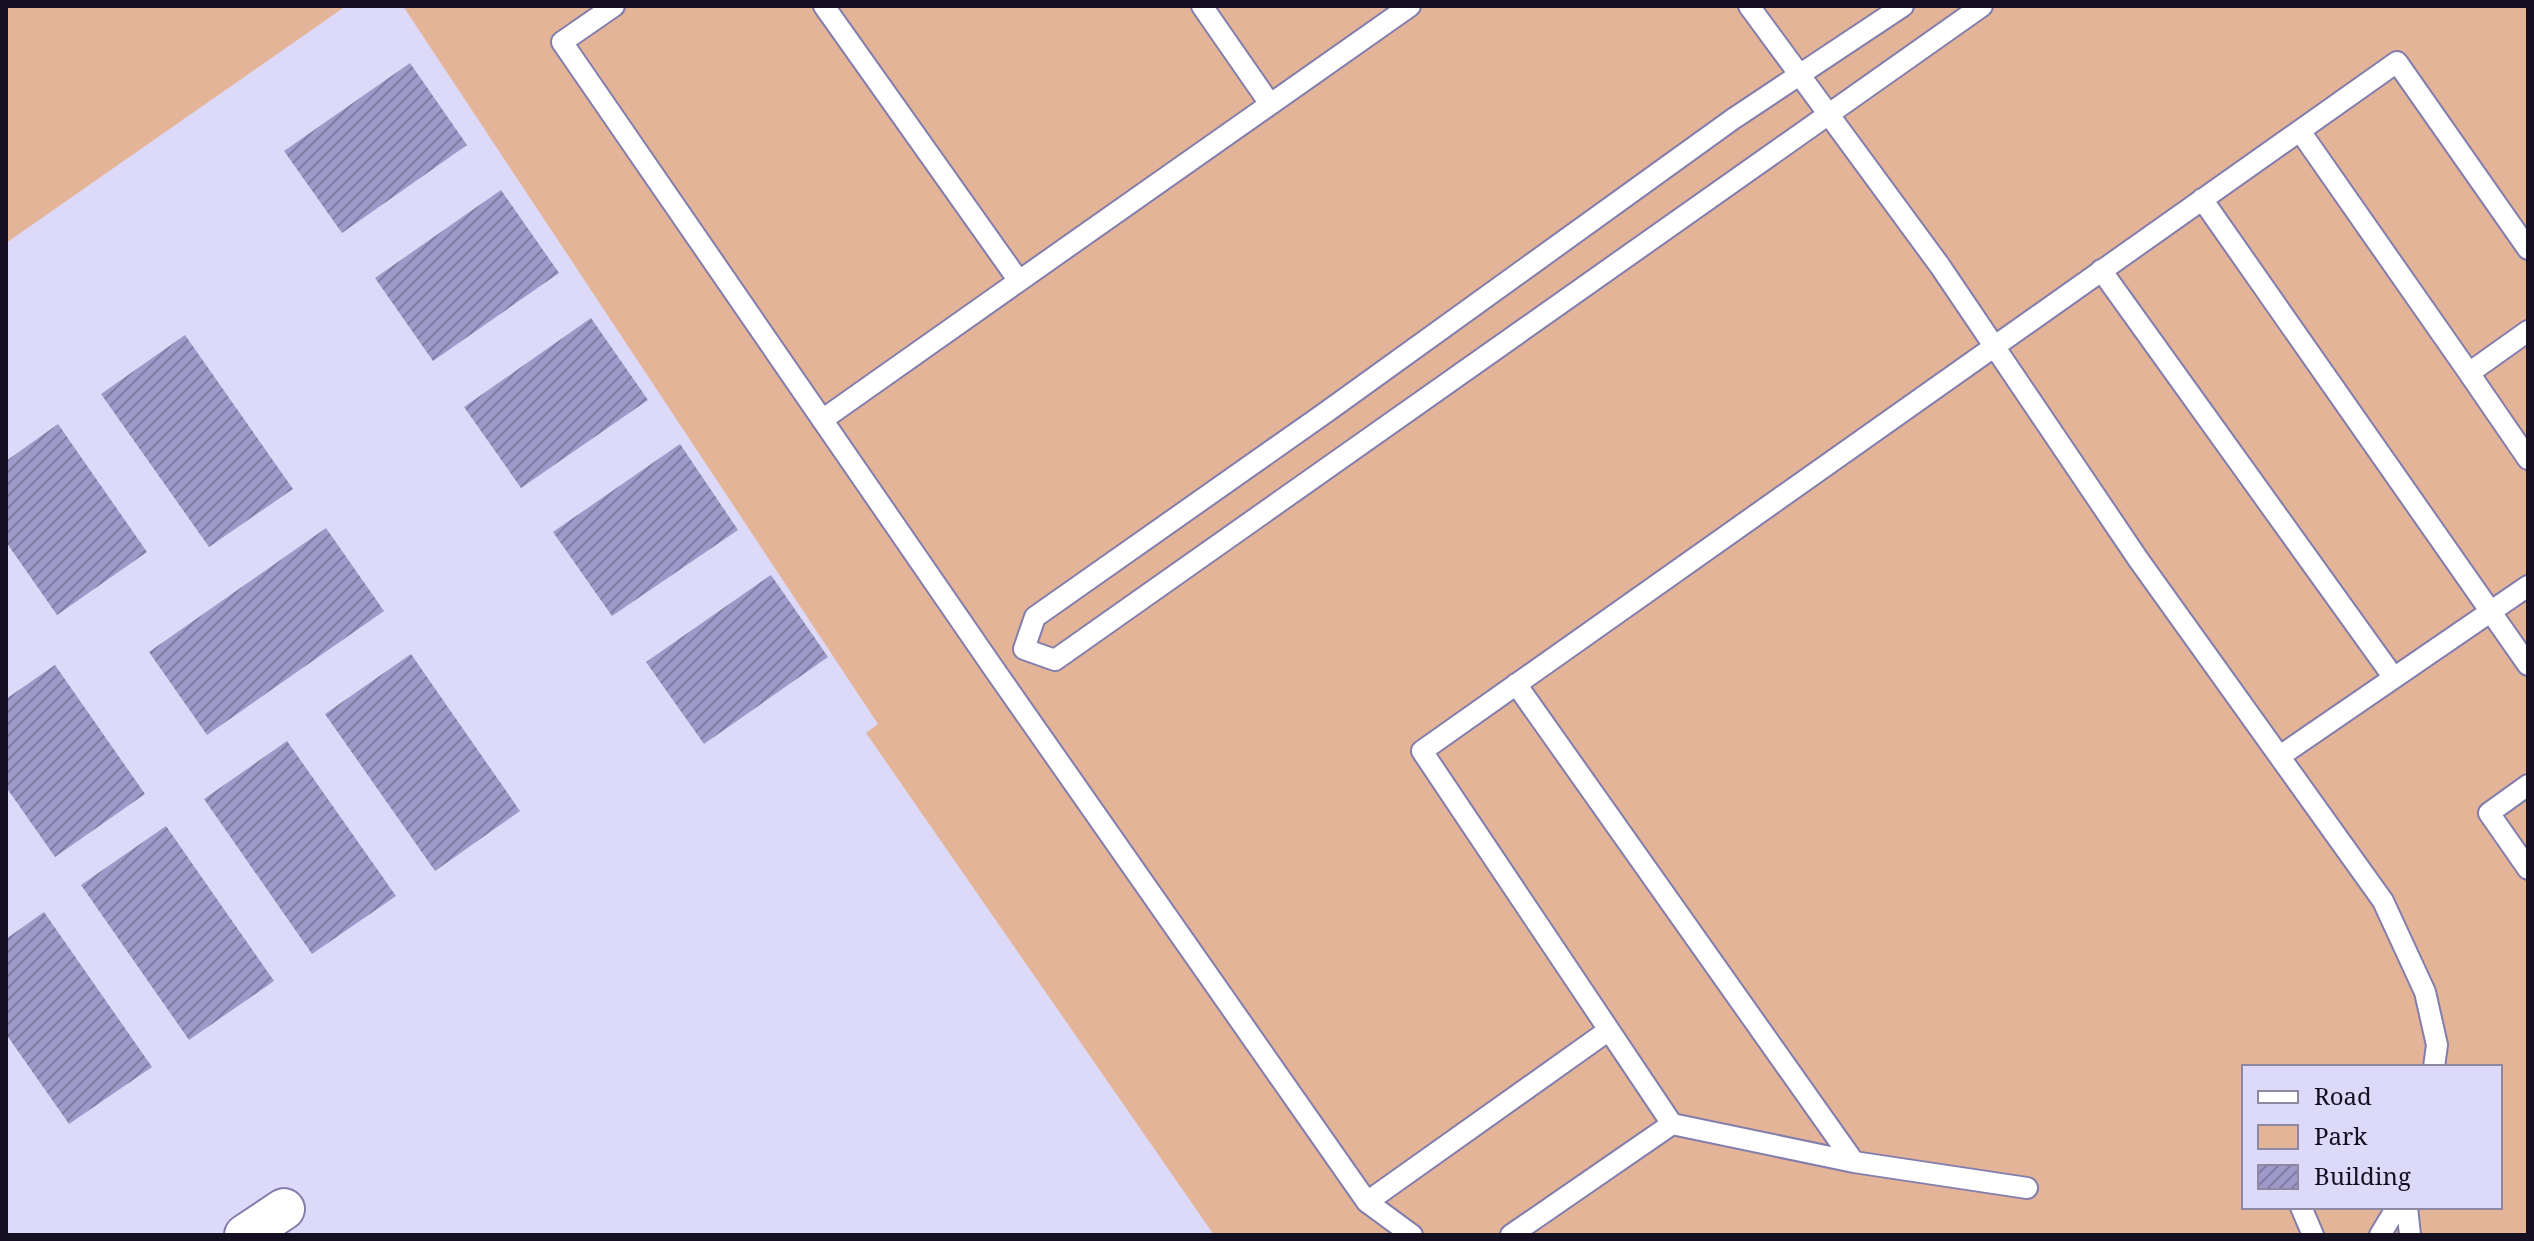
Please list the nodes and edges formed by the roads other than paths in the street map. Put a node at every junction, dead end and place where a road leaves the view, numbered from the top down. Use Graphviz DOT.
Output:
graph roads {
  1 [pos="614,6"];
  2 [pos="824,6"];
  3 [pos="1202,6"];
  4 [pos="1410,6"];
  5 [pos="1749,6"];
  6 [pos="1903,6"];
  7 [pos="1982,6"];
  8 [pos="1799,76"];
  9 [pos="1270,104"];
  10 [pos="1827,114"];
  11 [pos="2300,131"];
  12 [pos="2202,199"];
  13 [pos="2528,249"];
  14 [pos="2101,270"];
  15 [pos="1019,281"];
  16 [pos="2528,331"];
  17 [pos="1993,345"];
  18 [pos="2469,373"];
  19 [pos="822,420"];
  20 [pos="2528,459"];
  21 [pos="2528,586"];
  22 [pos="2491,612"];
  23 [pos="1024,649"];
  24 [pos="2528,665"];
  25 [pos="994,669"];
  26 [pos="2394,678"];
  27 [pos="1516,684"];
  28 [pos="2280,756"];
  29 [pos="2528,785"];
  30 [pos="2528,869"];
  31 [pos="1609,1030"];
  32 [pos="2434,1065"];
  33 [pos="1672,1124"];
  34 [pos="1854,1162"];
  35 [pos="2027,1188"];
  36 [pos="1367,1202"];
  37 [pos="284,1209"];
  38 [pos="2302,1209"];
  39 [pos="2396,1209"];
  40 [pos="2407,1209"];
  41 [pos="245,1235"];
  42 [pos="1412,1235"];
  43 [pos="1511,1235"];
  44 [pos="2313,1235"];
  45 [pos="2380,1235"];
  46 [pos="2410,1235"];
  1 -- 19 [label="lane"];
  2 -- 15 [label="lane"];
  3 -- 9 [label="lane"];
  4 -- 9 [label="lane"];
  5 -- 8 [label="lane"];
  6 -- 8 [label="lane"];
  7 -- 10 [label="lane"];
  8 -- 10 [label="lane"];
  8 -- 23 [label="lane"];
  9 -- 15 [label="lane"];
  10 -- 17 [label="lane"];
  10 -- 23 [label="lane"];
  11 -- 12 [label="lane"];
  11 -- 13 [label="lane"];
  11 -- 18 [label="lane"];
  12 -- 14 [label="lane"];
  12 -- 22 [label="lane"];
  14 -- 17 [label="lane"];
  14 -- 26 [label="lane"];
  15 -- 19 [label="lane"];
  16 -- 18 [label="lane"];
  17 -- 27 [label="lane"];
  17 -- 28 [label="lane"];
  18 -- 20 [label="lane"];
  19 -- 25 [label="lane"];
  21 -- 22 [label="lane"];
  22 -- 24 [label="lane"];
  22 -- 26 [label="lane"];
  23 -- 25 [label="lane"];
  25 -- 36 [label="lane"];
  26 -- 28 [label="lane"];
  27 -- 31 [label="lane"];
  27 -- 34 [label="lane"];
  28 -- 32 [label="lane"];
  29 -- 30 [label="lane"];
  31 -- 33 [label="lane"];
  31 -- 36 [label="lane"];
  33 -- 34 [label="lane"];
  33 -- 43 [label="lane"];
  34 -- 35 [label="lane"];
  36 -- 42 [label="lane"];
  37 -- 41 [label="street"];
  38 -- 44 [label="lane"];
  39 -- 45 [label="lane"];
  40 -- 46 [label="lane"];
}
